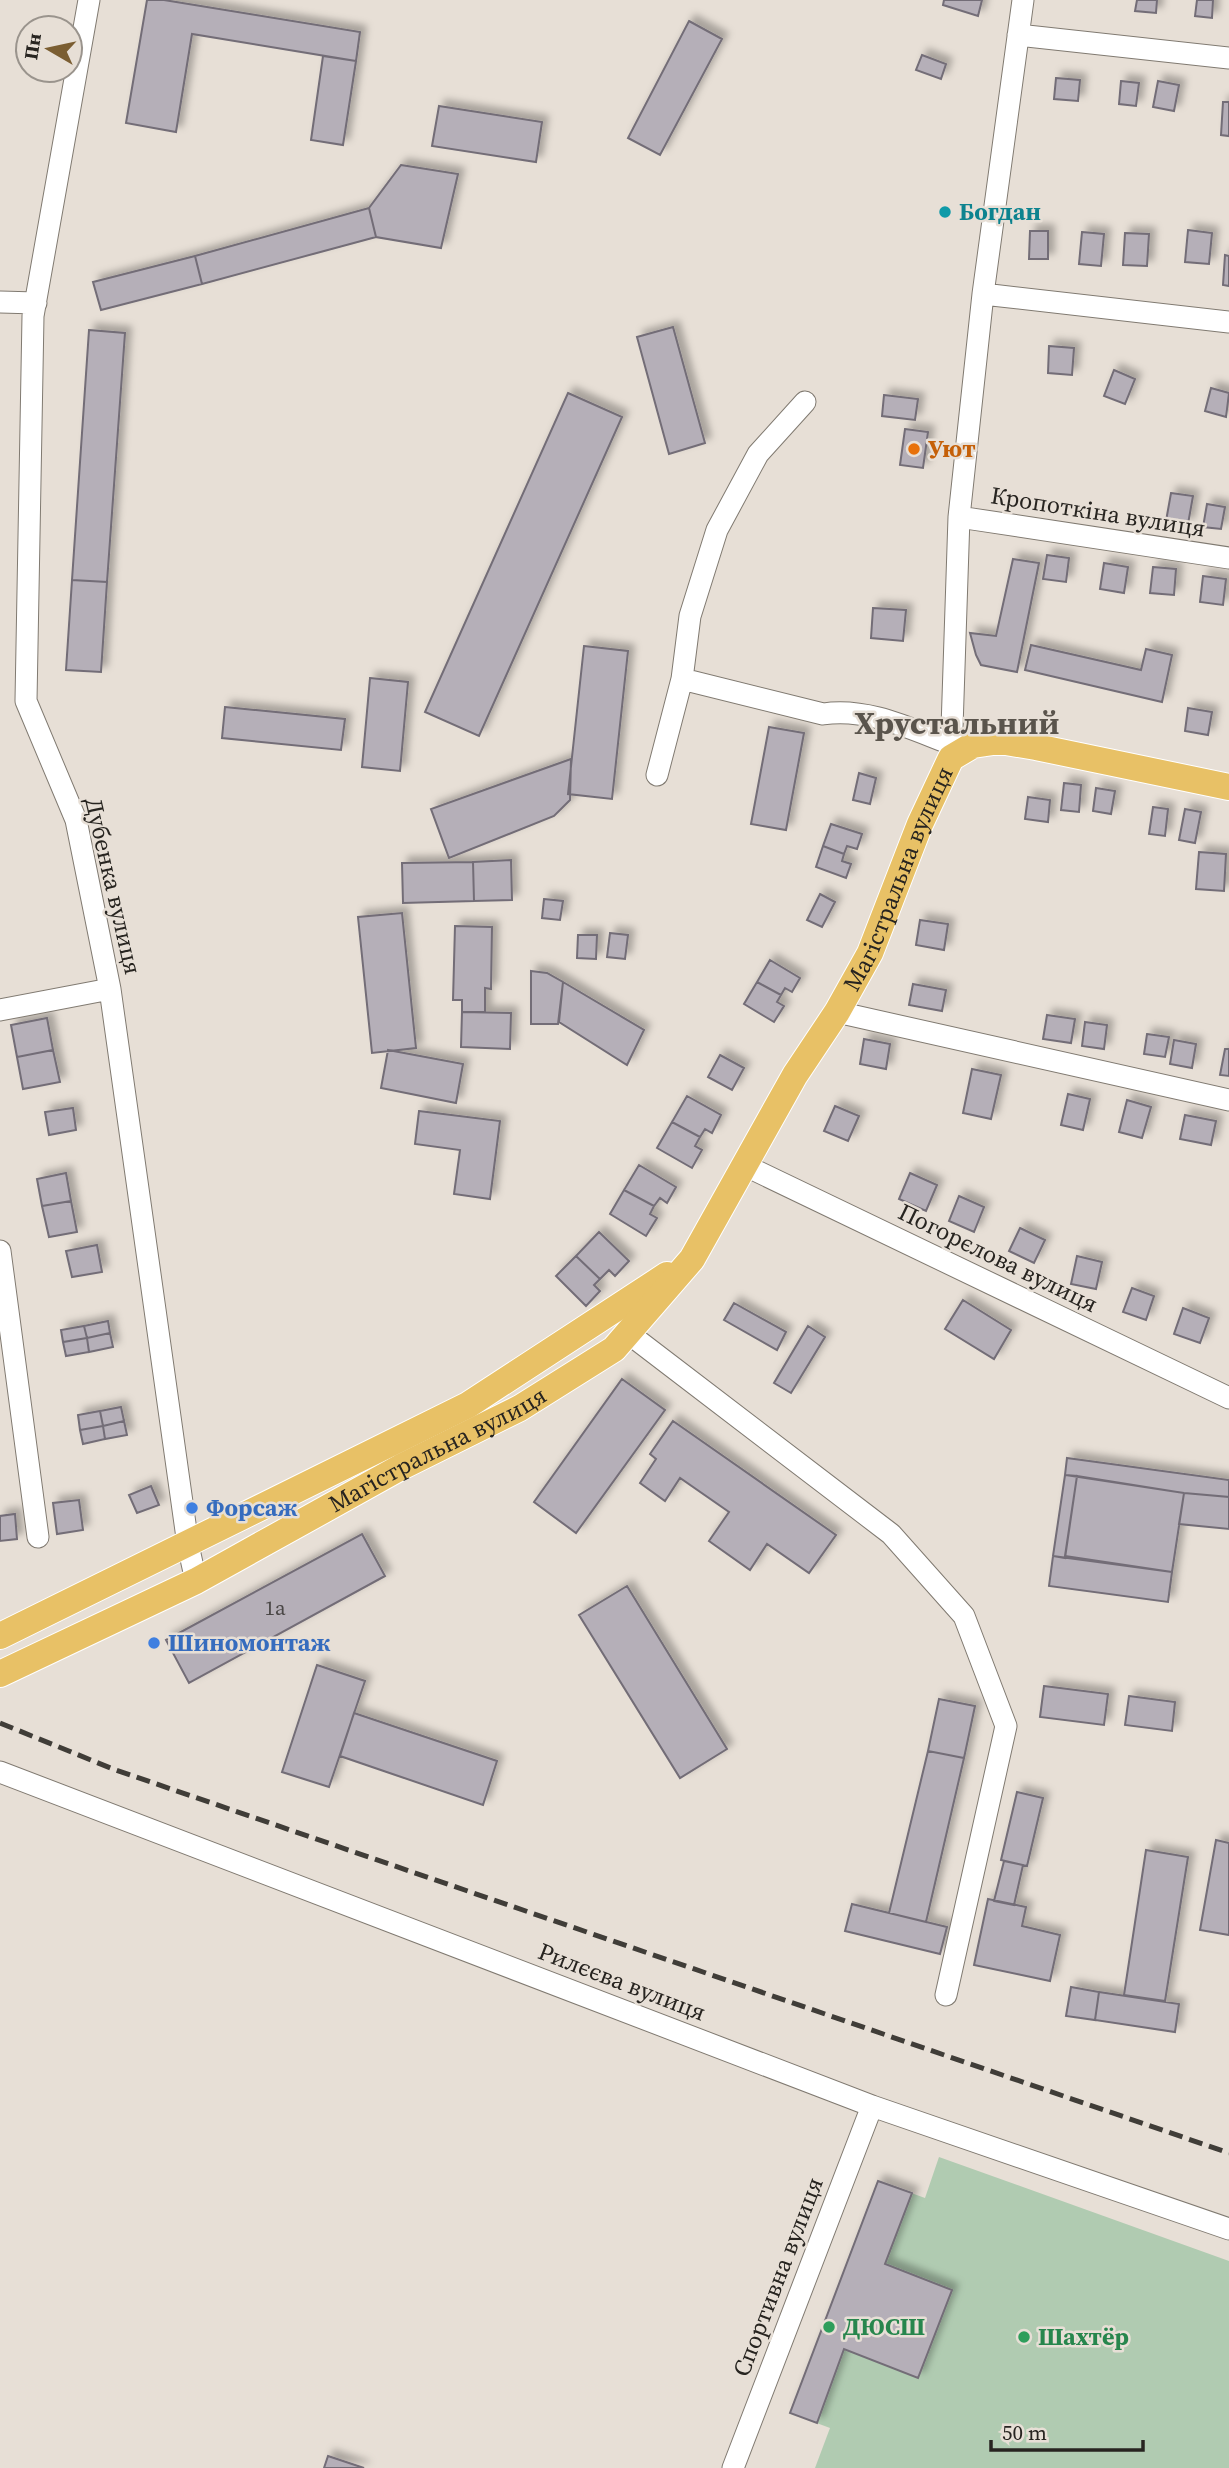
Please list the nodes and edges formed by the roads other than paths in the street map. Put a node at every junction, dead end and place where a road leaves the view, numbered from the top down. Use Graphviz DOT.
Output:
graph roads {
  1 [pos="89,0"];
  2 [pos="1023,0"];
  3 [pos="1018,35"];
  4 [pos="1229,58"];
  5 [pos="983,294"];
  6 [pos="0,302"];
  7 [pos="36,303"];
  8 [pos="1229,323"];
  9 [pos="804,402"];
  10 [pos="958,517"];
  11 [pos="1229,558"];
  12 [pos="682,679"];
  13 [pos="951,751"];
  14 [pos="657,775"];
  15 [pos="1229,788"];
  16 [pos="110,989"];
  17 [pos="0,1010"];
  18 [pos="837,1012"];
  19 [pos="1229,1100"];
  20 [pos="744,1165"];
  21 [pos="0,1251"];
  22 [pos="692,1259"];
  23 [pos="628,1333"];
  24 [pos="1229,1398"];
  25 [pos="38,1537"];
  26 [pos="188,1545"];
  27 [pos="196,1581"];
  28 [pos="0,1636"];
  29 [pos="0,1674"];
  30 [pos="0,1772"];
  31 [pos="946,1995"];
  32 [pos="872,2106"];
  33 [pos="1229,2229"];
  34 [pos="733,2468"];
  1 -- 7 [label="street, Дубенка вулиця"];
  2 -- 3 [label="street, Магістральна вулиця"];
  3 -- 4 [label="street"];
  3 -- 5 [label="street, Магістральна вулиця"];
  5 -- 8 [label="street"];
  5 -- 10 [label="street, Магістральна вулиця"];
  6 -- 7 [label="street"];
  7 -- 16 [label="street, Дубенка вулиця"];
  9 -- 12 [label="street"];
  10 -- 11 [label="street, Кропоткіна вулиця"];
  10 -- 13 [label="street, Магістральна вулиця"];
  12 -- 13 [label="street"];
  12 -- 14 [label="street"];
  13 -- 15 [label="main road"];
  13 -- 18 [label="main road, Магістральна вулиця"];
  16 -- 17 [label="street"];
  16 -- 26 [label="street, Дубенка вулиця"];
  18 -- 19 [label="street"];
  18 -- 20 [label="main road, Магістральна вулиця"];
  20 -- 22 [label="main road, Магістральна вулиця"];
  20 -- 24 [label="street, Погорєлова вулиця"];
  21 -- 25 [label="street"];
  22 -- 23 [label="main road, Магістральна вулиця"];
  22 -- 26 [label="main road, Магістральна вулиця"];
  23 -- 27 [label="main road, Магістральна вулиця"];
  23 -- 31 [label="street"];
  26 -- 27 [label="street, Дубенка вулиця"];
  26 -- 28 [label="main road, Магістральна вулиця"];
  27 -- 29 [label="main road, Магістральна вулиця"];
  30 -- 32 [label="street, Рилєєва вулиця"];
  32 -- 33 [label="street, Рилєєва вулиця"];
  32 -- 34 [label="street, Спортивна вулиця"];
}
